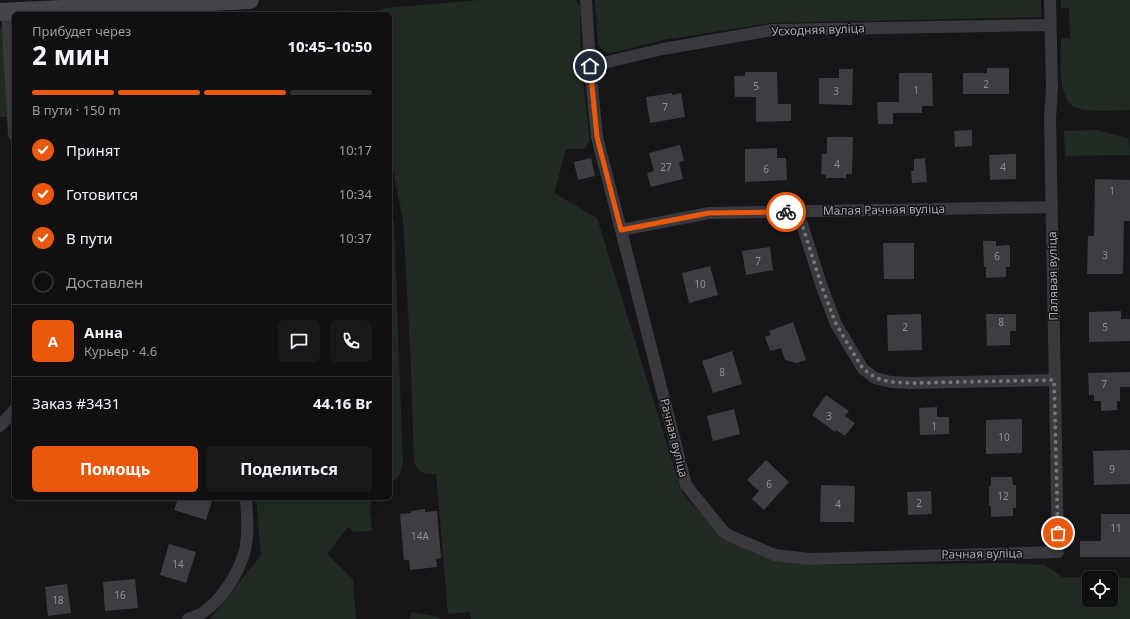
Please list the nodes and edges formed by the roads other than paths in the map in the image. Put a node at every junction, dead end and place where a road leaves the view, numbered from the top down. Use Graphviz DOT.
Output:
graph roads {
  1 [pos="250,0"];
  2 [pos="586,0"];
  3 [pos="1050,0"];
  4 [pos="211,8"];
  5 [pos="4,12"];
  6 [pos="1050,25"];
  7 [pos="590,66"];
  8 [pos="12,110"];
  9 [pos="1052,207"];
  10 [pos="798,212"];
  11 [pos="621,230"];
  12 [pos="1054,380"];
  13 [pos="12,412"];
  14 [pos="0,426"];
  15 [pos="246,500"];
  16 [pos="1058,552"];
  17 [pos="188,619"];
  1 -- 4 [label="main road"];
  2 -- 7 [label="street, Рачная вуліца"];
  3 -- 6 [label="street, Палявая вуліца"];
  4 -- 5 [label="main road"];
  5 -- 8 [label="street"];
  6 -- 7 [label="street, Усходняя вуліца"];
  6 -- 9 [label="street, Палявая вуліца"];
  7 -- 11 [label="street, Рачная вуліца"];
  9 -- 10 [label="street, Малая Рачная вуліца"];
  9 -- 12 [label="street, Палявая вуліца"];
  10 -- 11 [label="street, Малая Рачная вуліца"];
  10 -- 12 [label="street"];
  11 -- 16 [label="street, Рачная вуліца"];
  12 -- 16 [label="street, Палявая вуліца"];
  13 -- 14 [label="street"];
  15 -- 17 [label="street"];
}
